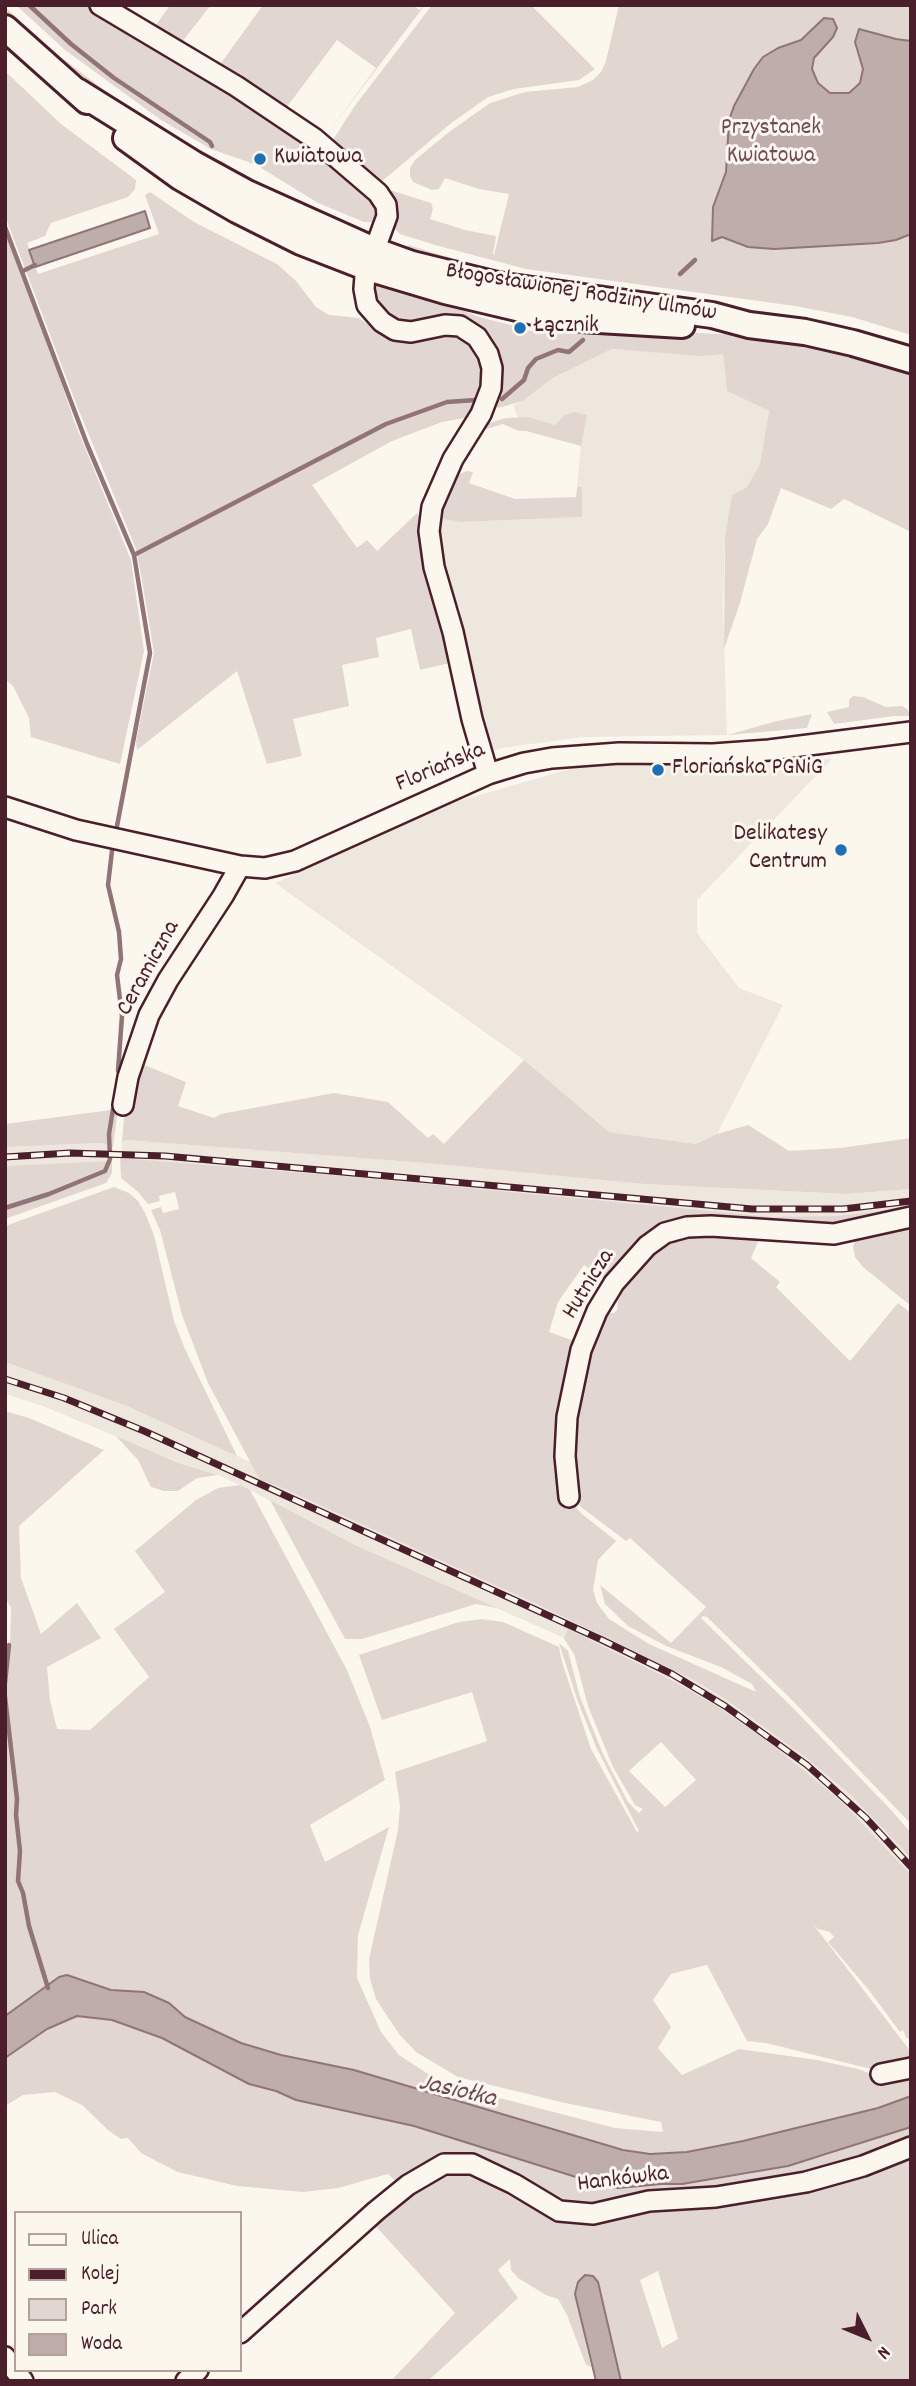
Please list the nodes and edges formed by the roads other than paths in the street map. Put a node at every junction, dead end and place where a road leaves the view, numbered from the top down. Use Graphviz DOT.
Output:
graph roads {
  1 [pos="100,5"];
  2 [pos="5,28"];
  3 [pos="372,259"];
  4 [pos="911,360"];
  5 [pos="911,732"];
  6 [pos="488,774"];
  7 [pos="5,807"];
  8 [pos="240,866"];
  9 [pos="123,1105"];
  10 [pos="911,1217"];
  11 [pos="569,1497"];
  12 [pos="911,2068"];
  13 [pos="881,2074"];
  14 [pos="911,2147"];
  15 [pos="242,2331"];
  1 -- 3 [label="street"];
  2 -- 3 [label="main road, Błogosławionej Rodziny Ulmów"];
  3 -- 4 [label="main road, Błogosławionej Rodziny Ulmów"];
  3 -- 6 [label="street"];
  5 -- 6 [label="street, Floriańska"];
  6 -- 8 [label="street, Floriańska"];
  7 -- 8 [label="street, Floriańska"];
  8 -- 9 [label="street, Ceramiczna"];
  10 -- 11 [label="street, Hutnicza"];
  12 -- 13 [label="street"];
  14 -- 15 [label="street, Hankówka"];
}
